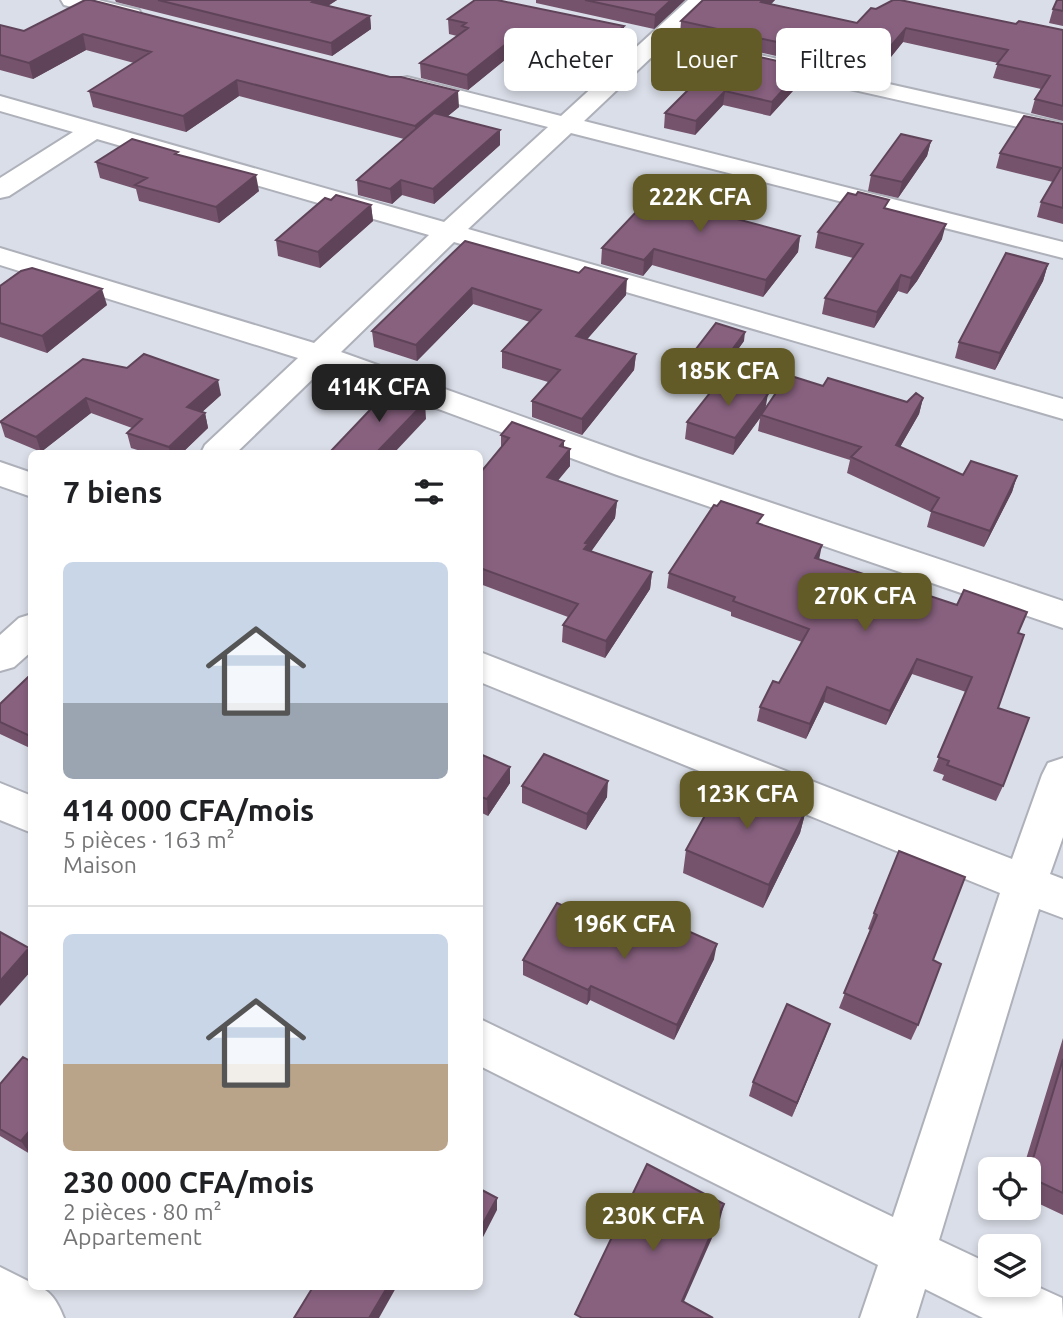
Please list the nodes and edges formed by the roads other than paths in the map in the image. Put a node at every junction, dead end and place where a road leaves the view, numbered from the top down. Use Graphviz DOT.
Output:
graph roads {
  1 [pos="72,0"];
  2 [pos="701,0"];
  3 [pos="152,20"];
  4 [pos="671,28"];
  5 [pos="651,46"];
  6 [pos="762,63"];
  7 [pos="379,77"];
  8 [pos="0,103"];
  9 [pos="565,124"];
  10 [pos="93,130"];
  11 [pos="1063,131"];
  12 [pos="0,190"];
  13 [pos="450,231"];
  14 [pos="1063,250"];
  15 [pos="0,256"];
  16 [pos="320,355"];
  17 [pos="1063,409"];
  18 [pos="220,450"];
  19 [pos="0,473"];
  20 [pos="28,484"];
  21 [pos="1063,615"];
  22 [pos="28,632"];
  23 [pos="0,657"];
  24 [pos="483,667"];
  25 [pos="1063,775"];
  26 [pos="0,800"];
  27 [pos="28,814"];
  28 [pos="1044,892"];
  29 [pos="483,1043"];
  30 [pos="910,1254"];
  31 [pos="0,1294"];
  32 [pos="36,1318"];
  33 [pos="888,1318"];
  34 [pos="1042,1318"];
  1 -- 3 [label="street"];
  2 -- 4 [label="street"];
  5 -- 9 [label="street"];
  6 -- 11 [label="street"];
  7 -- 9 [label="street"];
  8 -- 10 [label="street"];
  9 -- 13 [label="street"];
  9 -- 14 [label="street"];
  10 -- 12 [label="street"];
  10 -- 13 [label="street"];
  13 -- 16 [label="street"];
  13 -- 17 [label="street"];
  15 -- 16 [label="street"];
  16 -- 18 [label="street"];
  16 -- 21 [label="street"];
  19 -- 20 [label="street"];
  22 -- 23 [label="street"];
  24 -- 28 [label="street"];
  25 -- 28 [label="street"];
  26 -- 27 [label="street"];
  28 -- 30 [label="street"];
  29 -- 30 [label="street"];
  30 -- 33 [label="street"];
  30 -- 34 [label="street"];
  31 -- 32 [label="street"];
}
